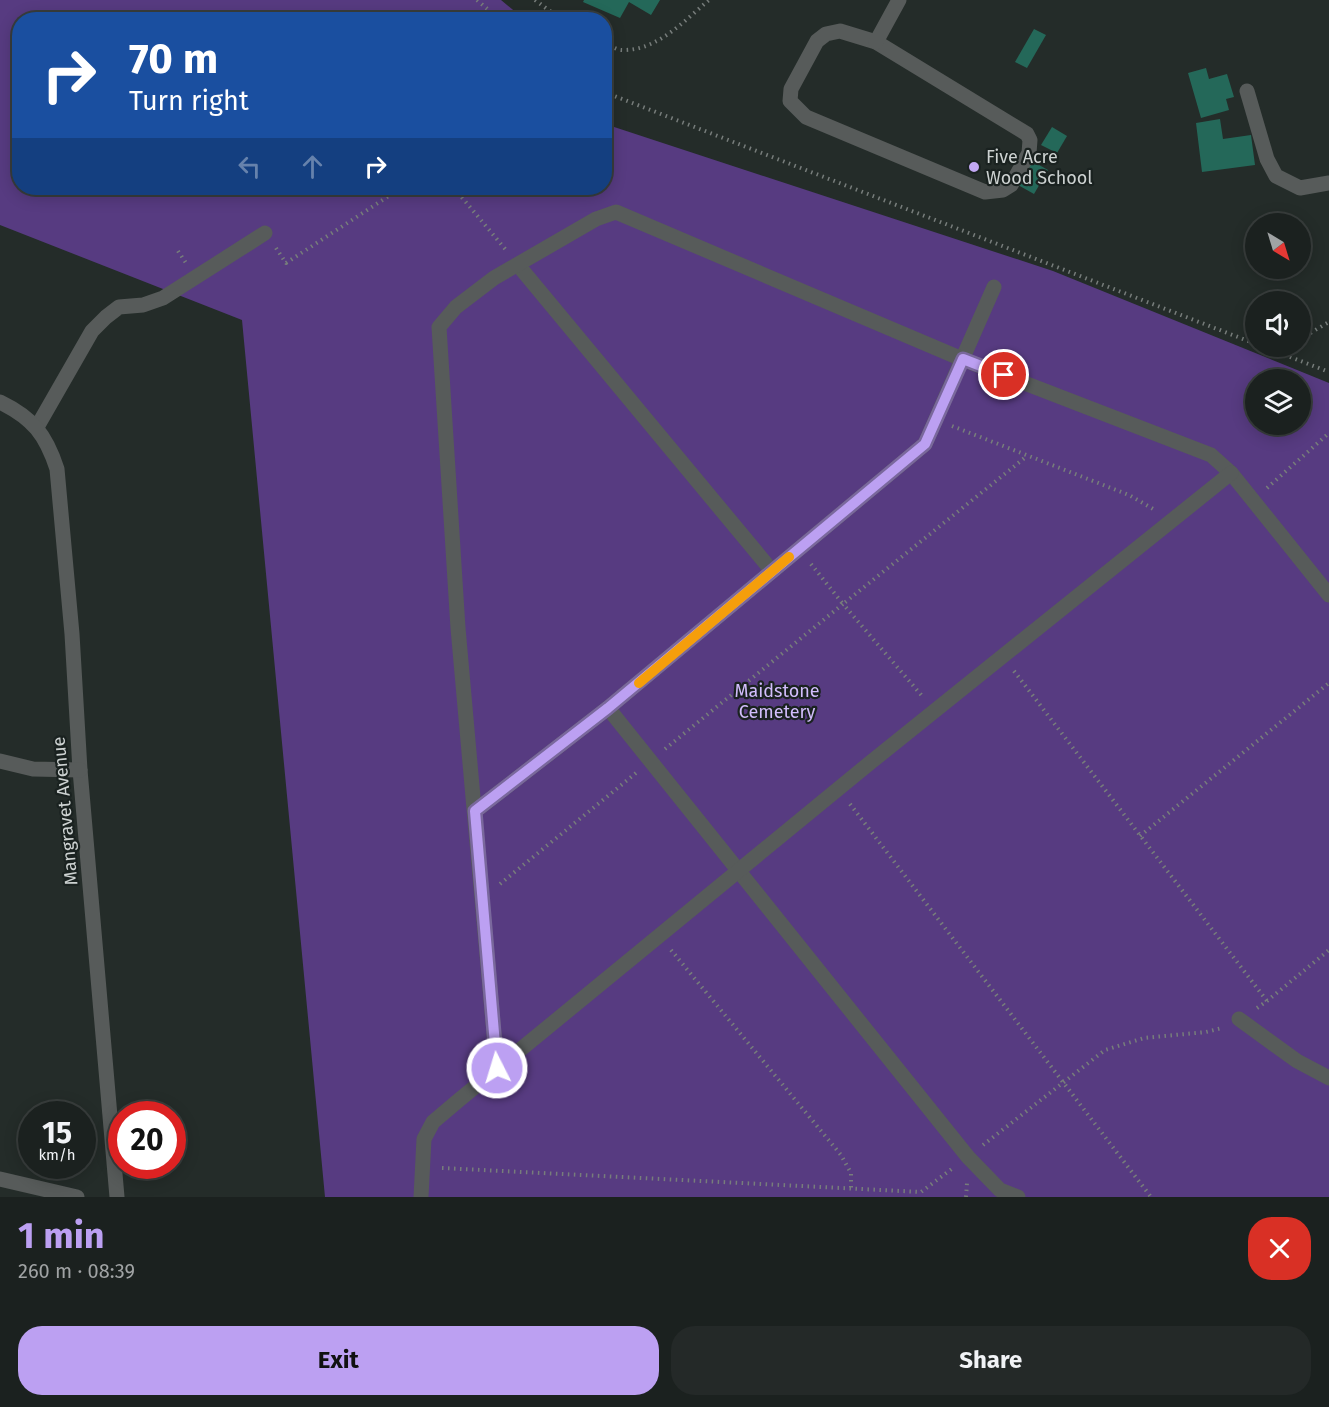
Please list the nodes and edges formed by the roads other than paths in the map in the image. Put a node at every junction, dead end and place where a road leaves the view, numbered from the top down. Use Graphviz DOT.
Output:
graph roads {
  1 [pos="898,0"];
  2 [pos="876,42"];
  3 [pos="1247,91"];
  4 [pos="1329,183"];
  5 [pos="266,233"];
  6 [pos="518,265"];
  7 [pos="994,288"];
  8 [pos="963,359"];
  9 [pos="0,402"];
  10 [pos="37,427"];
  11 [pos="1231,473"];
  12 [pos="772,571"];
  13 [pos="1329,595"];
  14 [pos="608,708"];
  15 [pos="0,761"];
  16 [pos="80,770"];
  17 [pos="475,811"];
  18 [pos="738,872"];
  19 [pos="1239,1019"];
  20 [pos="497,1068"];
  21 [pos="1329,1078"];
  22 [pos="0,1179"];
  23 [pos="77,1197"];
  24 [pos="117,1197"];
  25 [pos="421,1197"];
  26 [pos="1018,1197"];
  1 -- 2 [label="street"];
  2 -- 2 [label="street"];
  3 -- 4 [label="street"];
  5 -- 10 [label="street"];
  6 -- 8 [label="street"];
  6 -- 12 [label="street"];
  6 -- 17 [label="street"];
  7 -- 8 [label="street"];
  8 -- 11 [label="street"];
  8 -- 12 [label="street"];
  9 -- 10 [label="street"];
  10 -- 16 [label="street, Mangravet Avenue"];
  11 -- 13 [label="street"];
  11 -- 18 [label="street"];
  12 -- 14 [label="street"];
  14 -- 17 [label="street"];
  14 -- 18 [label="street"];
  15 -- 16 [label="street"];
  16 -- 24 [label="street, Mangravet Avenue"];
  17 -- 20 [label="street"];
  18 -- 20 [label="street"];
  18 -- 26 [label="street"];
  19 -- 21 [label="street"];
  20 -- 25 [label="street"];
  22 -- 23 [label="street"];
}
